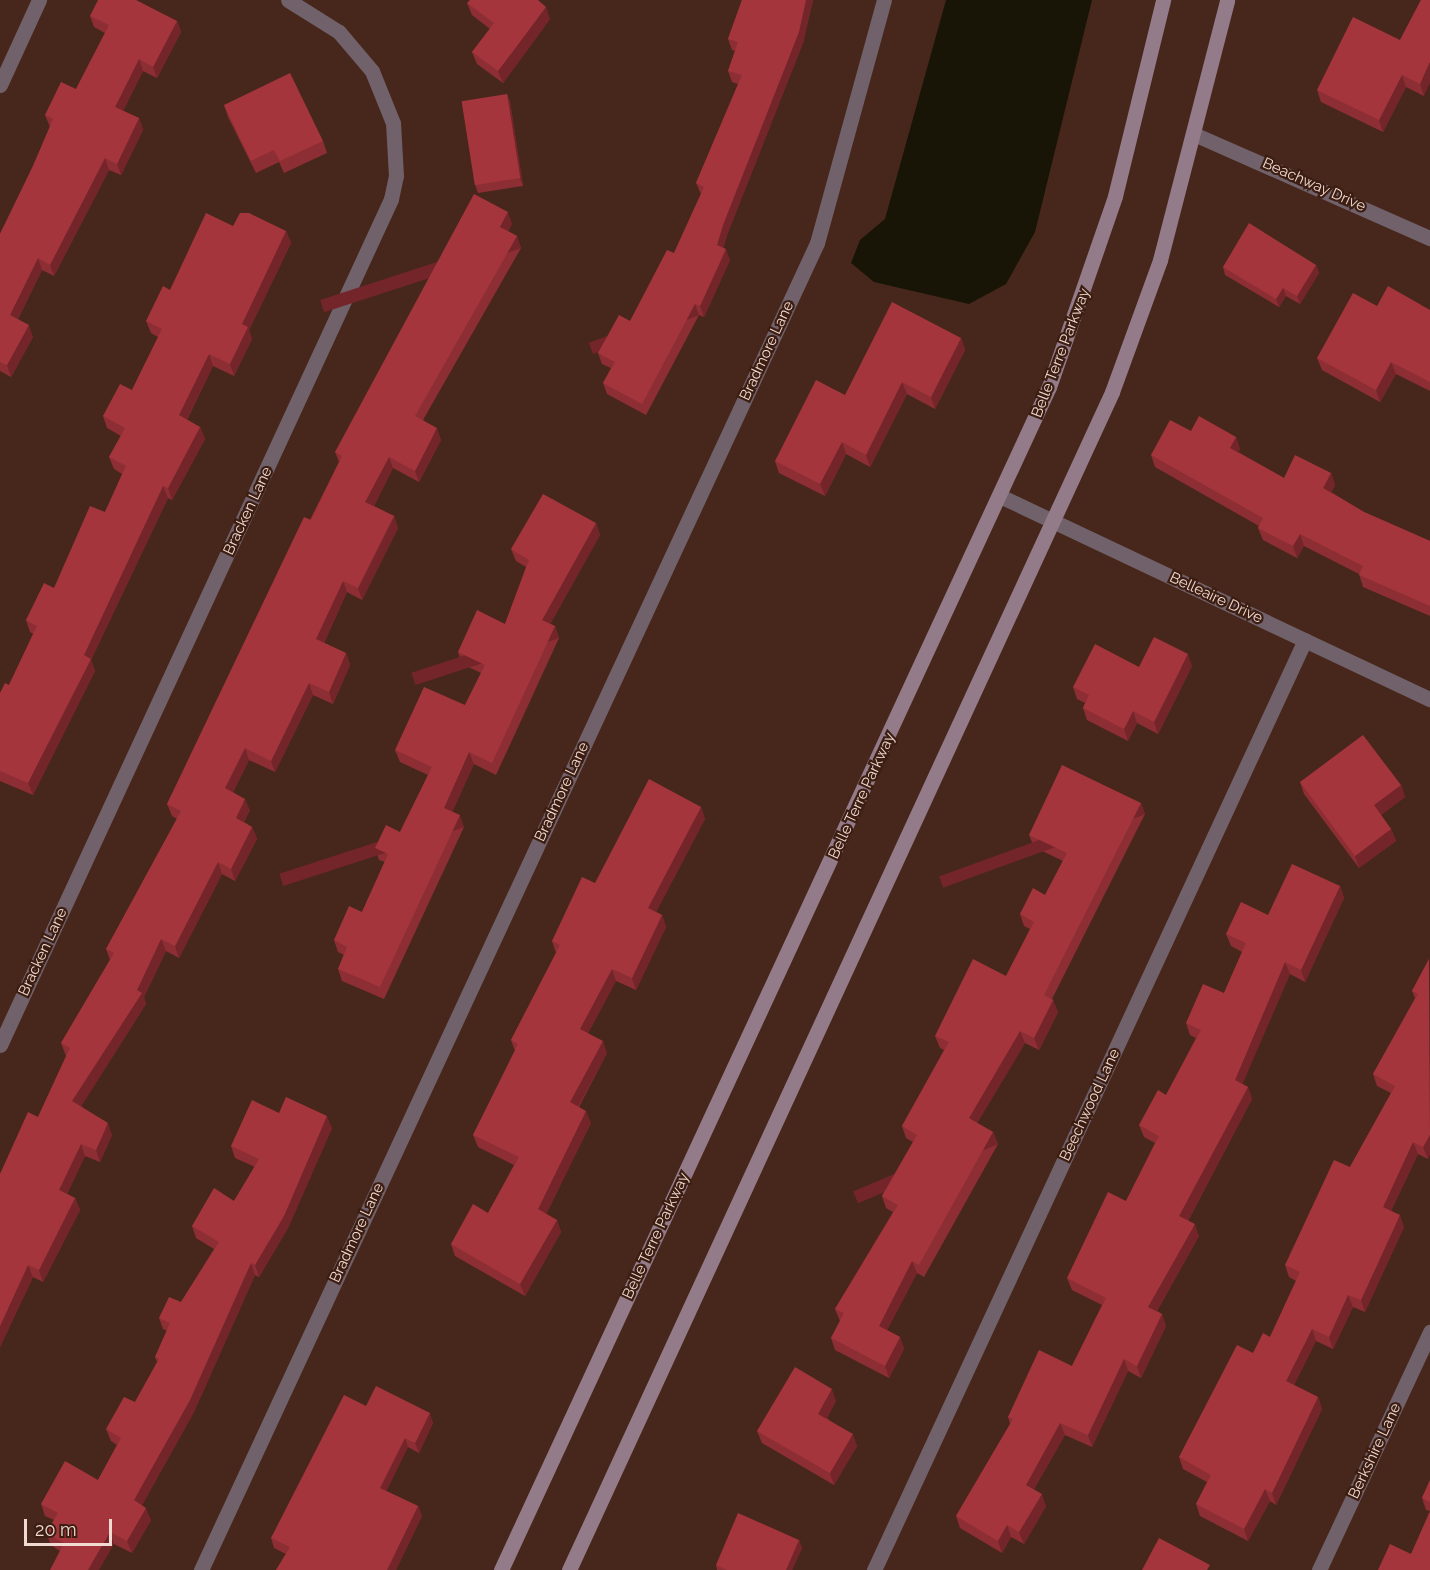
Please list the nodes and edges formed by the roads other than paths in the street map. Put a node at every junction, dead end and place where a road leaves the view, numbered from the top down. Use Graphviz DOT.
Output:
graph roads {
  1 [pos="39,0"];
  2 [pos="288,0"];
  3 [pos="884,0"];
  4 [pos="1163,0"];
  5 [pos="1227,0"];
  6 [pos="0,85"];
  7 [pos="1196,135"];
  8 [pos="1430,238"];
  9 [pos="1002,497"];
  10 [pos="1055,521"];
  11 [pos="1305,640"];
  12 [pos="1430,699"];
  13 [pos="0,1045"];
  14 [pos="1430,1332"];
  15 [pos="201,1570"];
  16 [pos="501,1570"];
  17 [pos="569,1570"];
  18 [pos="874,1570"];
  19 [pos="1319,1570"];
  1 -- 6 [label="street"];
  2 -- 13 [label="street, Bracken Lane"];
  3 -- 15 [label="street, Bradmore Lane"];
  4 -- 9 [label="main road, Belle Terre Parkway"];
  5 -- 7 [label="main road"];
  7 -- 8 [label="street, Beachway Drive"];
  7 -- 10 [label="main road"];
  9 -- 10 [label="street, Belleaire Drive"];
  9 -- 16 [label="main road, Belle Terre Parkway"];
  10 -- 11 [label="street, Belleaire Drive"];
  10 -- 17 [label="main road"];
  11 -- 12 [label="street, Belleaire Drive"];
  11 -- 18 [label="street, Beechwood Lane"];
  14 -- 19 [label="street, Berkshire Lane"];
}
